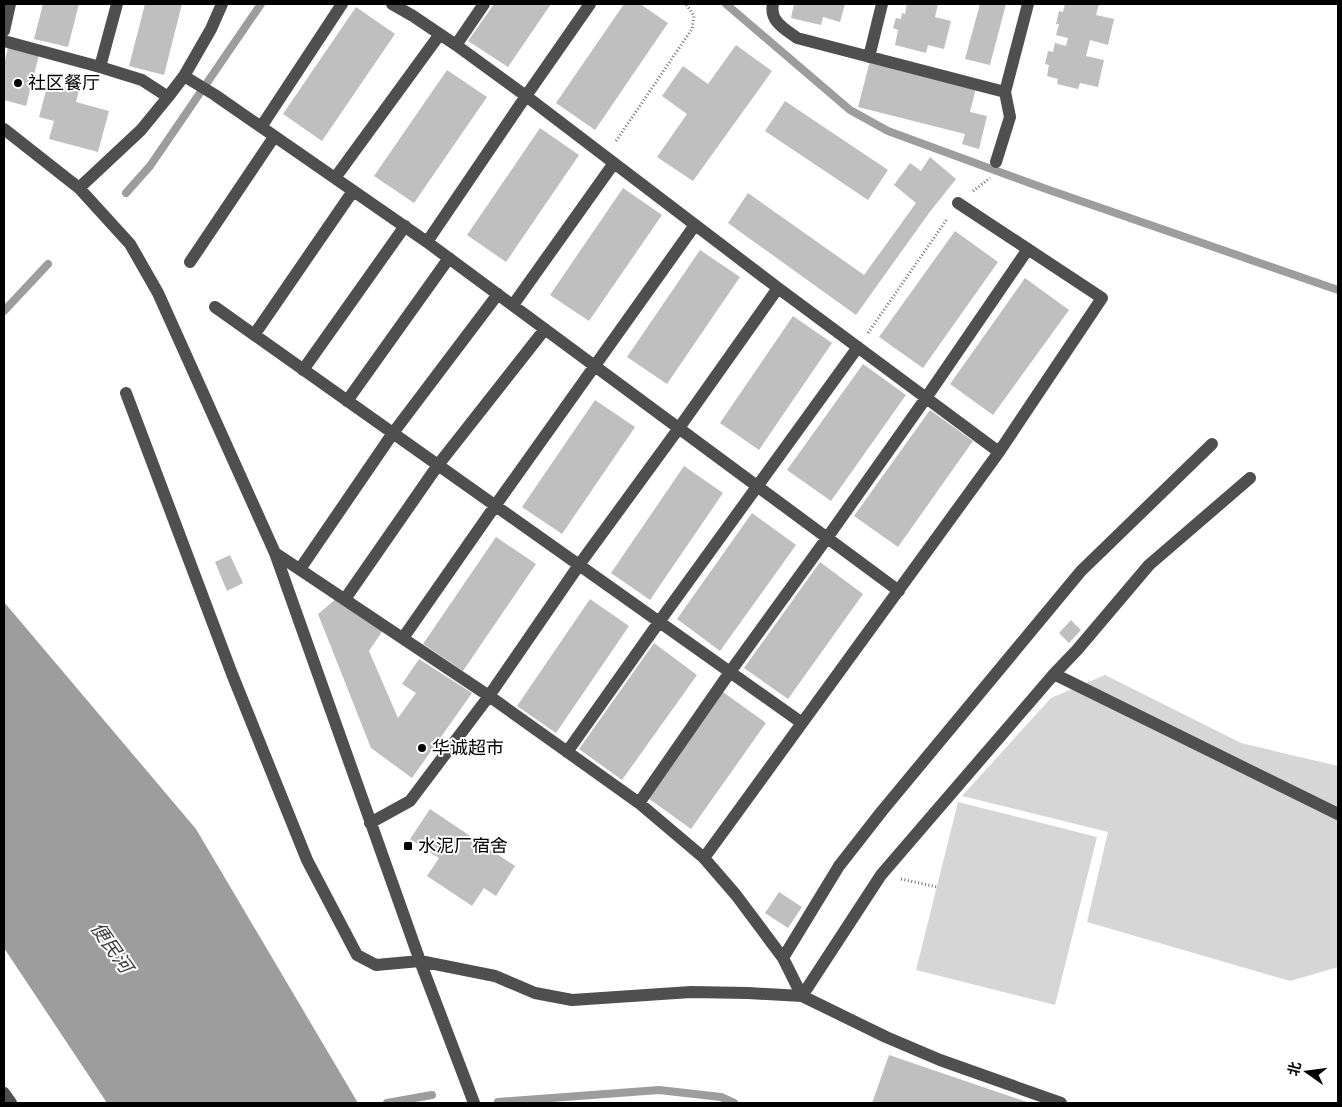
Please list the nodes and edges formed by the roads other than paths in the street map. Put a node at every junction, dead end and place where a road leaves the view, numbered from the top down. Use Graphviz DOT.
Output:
graph roads {
  1 [pos="10,4"];
  2 [pos="117,4"];
  3 [pos="222,4"];
  4 [pos="342,4"];
  5 [pos="392,4"];
  6 [pos="484,4"];
  7 [pos="590,4"];
  8 [pos="773,4"];
  9 [pos="882,4"];
  10 [pos="1028,4"];
  11 [pos="4,31"];
  12 [pos="440,34"];
  13 [pos="4,41"];
  14 [pos="456,45"];
  15 [pos="869,57"];
  16 [pos="100,66"];
  17 [pos="184,76"];
  18 [pos="1004,92"];
  19 [pos="526,96"];
  20 [pos="168,97"];
  21 [pos="262,128"];
  22 [pos="4,129"];
  23 [pos="274,137"];
  24 [pos="610,160"];
  25 [pos="996,162"];
  26 [pos="335,178"];
  27 [pos="79,188"];
  28 [pos="353,191"];
  29 [pos="958,203"];
  30 [pos="696,225"];
  31 [pos="405,226"];
  32 [pos="427,242"];
  33 [pos="1028,249"];
  34 [pos="449,258"];
  35 [pos="190,262"];
  36 [pos="778,288"];
  37 [pos="498,294"];
  38 [pos="514,305"];
  39 [pos="215,307"];
  40 [pos="544,329"];
  41 [pos="254,335"];
  42 [pos="858,347"];
  43 [pos="596,366"];
  44 [pos="304,370"];
  45 [pos="126,393"];
  46 [pos="926,398"];
  47 [pos="347,401"];
  48 [pos="679,428"];
  49 [pos="393,433"];
  50 [pos="1212,444"];
  51 [pos="999,452"];
  52 [pos="438,465"];
  53 [pos="1250,478"];
  54 [pos="758,486"];
  55 [pos="495,506"];
  56 [pos="827,538"];
  57 [pos="275,553"];
  58 [pos="579,565"];
  59 [pos="300,569"];
  60 [pos="899,590"];
  61 [pos="345,599"];
  62 [pos="659,622"];
  63 [pos="403,638"];
  64 [pos="730,672"];
  65 [pos="1054,674"];
  66 [pos="489,696"];
  67 [pos="802,723"];
  68 [pos="567,752"];
  69 [pos="639,803"];
  70 [pos="1338,814"];
  71 [pos="370,823"];
  72 [pos="704,858"];
  73 [pos="783,958"];
  74 [pos="420,961"];
  75 [pos="802,996"];
  76 [pos="4,1093"];
  77 [pos="11,1103"];
  78 [pos="474,1103"];
  79 [pos="1061,1103"];
  1 -- 11 [label="street"];
  2 -- 16 [label="street"];
  3 -- 17 [label="street"];
  4 -- 21 [label="street"];
  5 -- 12 [label="street"];
  6 -- 14 [label="street"];
  7 -- 19 [label="street"];
  8 -- 15 [label="street"];
  9 -- 15 [label="street"];
  10 -- 18 [label="street"];
  12 -- 14 [label="street"];
  12 -- 26 [label="street"];
  13 -- 16 [label="street"];
  14 -- 19 [label="street"];
  15 -- 18 [label="street"];
  16 -- 20 [label="street"];
  17 -- 20 [label="street"];
  17 -- 21 [label="street"];
  18 -- 25 [label="street"];
  19 -- 24 [label="street"];
  19 -- 32 [label="street"];
  20 -- 27 [label="street"];
  21 -- 23 [label="street"];
  22 -- 27 [label="street"];
  23 -- 26 [label="street"];
  23 -- 35 [label="street"];
  24 -- 30 [label="street"];
  24 -- 38 [label="street"];
  26 -- 28 [label="street"];
  27 -- 57 [label="street"];
  28 -- 31 [label="street"];
  28 -- 41 [label="street"];
  29 -- 33 [label="street"];
  30 -- 36 [label="street"];
  30 -- 43 [label="street"];
  31 -- 32 [label="street"];
  31 -- 44 [label="street"];
  32 -- 34 [label="street"];
  33 -- 46 [label="street"];
  33 -- 51 [label="street"];
  34 -- 37 [label="street"];
  34 -- 47 [label="street"];
  36 -- 42 [label="street"];
  36 -- 48 [label="street"];
  37 -- 38 [label="street"];
  37 -- 49 [label="street"];
  38 -- 40 [label="street"];
  39 -- 41 [label="street"];
  40 -- 43 [label="street"];
  40 -- 52 [label="street"];
  41 -- 44 [label="street"];
  42 -- 46 [label="street"];
  42 -- 54 [label="street"];
  43 -- 48 [label="street"];
  43 -- 55 [label="street"];
  44 -- 47 [label="street"];
  45 -- 74 [label="street"];
  46 -- 51 [label="street"];
  46 -- 56 [label="street"];
  47 -- 49 [label="street"];
  48 -- 54 [label="street"];
  48 -- 58 [label="street"];
  49 -- 52 [label="street"];
  49 -- 59 [label="street"];
  50 -- 73 [label="street"];
  51 -- 60 [label="street"];
  52 -- 55 [label="street"];
  52 -- 61 [label="street"];
  53 -- 65 [label="street"];
  54 -- 56 [label="street"];
  54 -- 62 [label="street"];
  55 -- 58 [label="street"];
  55 -- 63 [label="street"];
  56 -- 60 [label="street"];
  56 -- 64 [label="street"];
  57 -- 59 [label="street"];
  57 -- 71 [label="street"];
  58 -- 62 [label="street"];
  58 -- 66 [label="street"];
  59 -- 61 [label="street"];
  60 -- 67 [label="street"];
  61 -- 63 [label="street"];
  62 -- 64 [label="street"];
  62 -- 68 [label="street"];
  63 -- 66 [label="street"];
  64 -- 67 [label="street"];
  64 -- 69 [label="street"];
  65 -- 70 [label="street"];
  65 -- 75 [label="street"];
  66 -- 68 [label="street"];
  66 -- 71 [label="street"];
  67 -- 72 [label="street"];
  68 -- 69 [label="street"];
  69 -- 72 [label="street"];
  71 -- 74 [label="street"];
  72 -- 73 [label="street"];
  73 -- 75 [label="street"];
  74 -- 75 [label="street"];
  74 -- 78 [label="street"];
  75 -- 79 [label="street"];
  76 -- 77 [label="street"];
}
